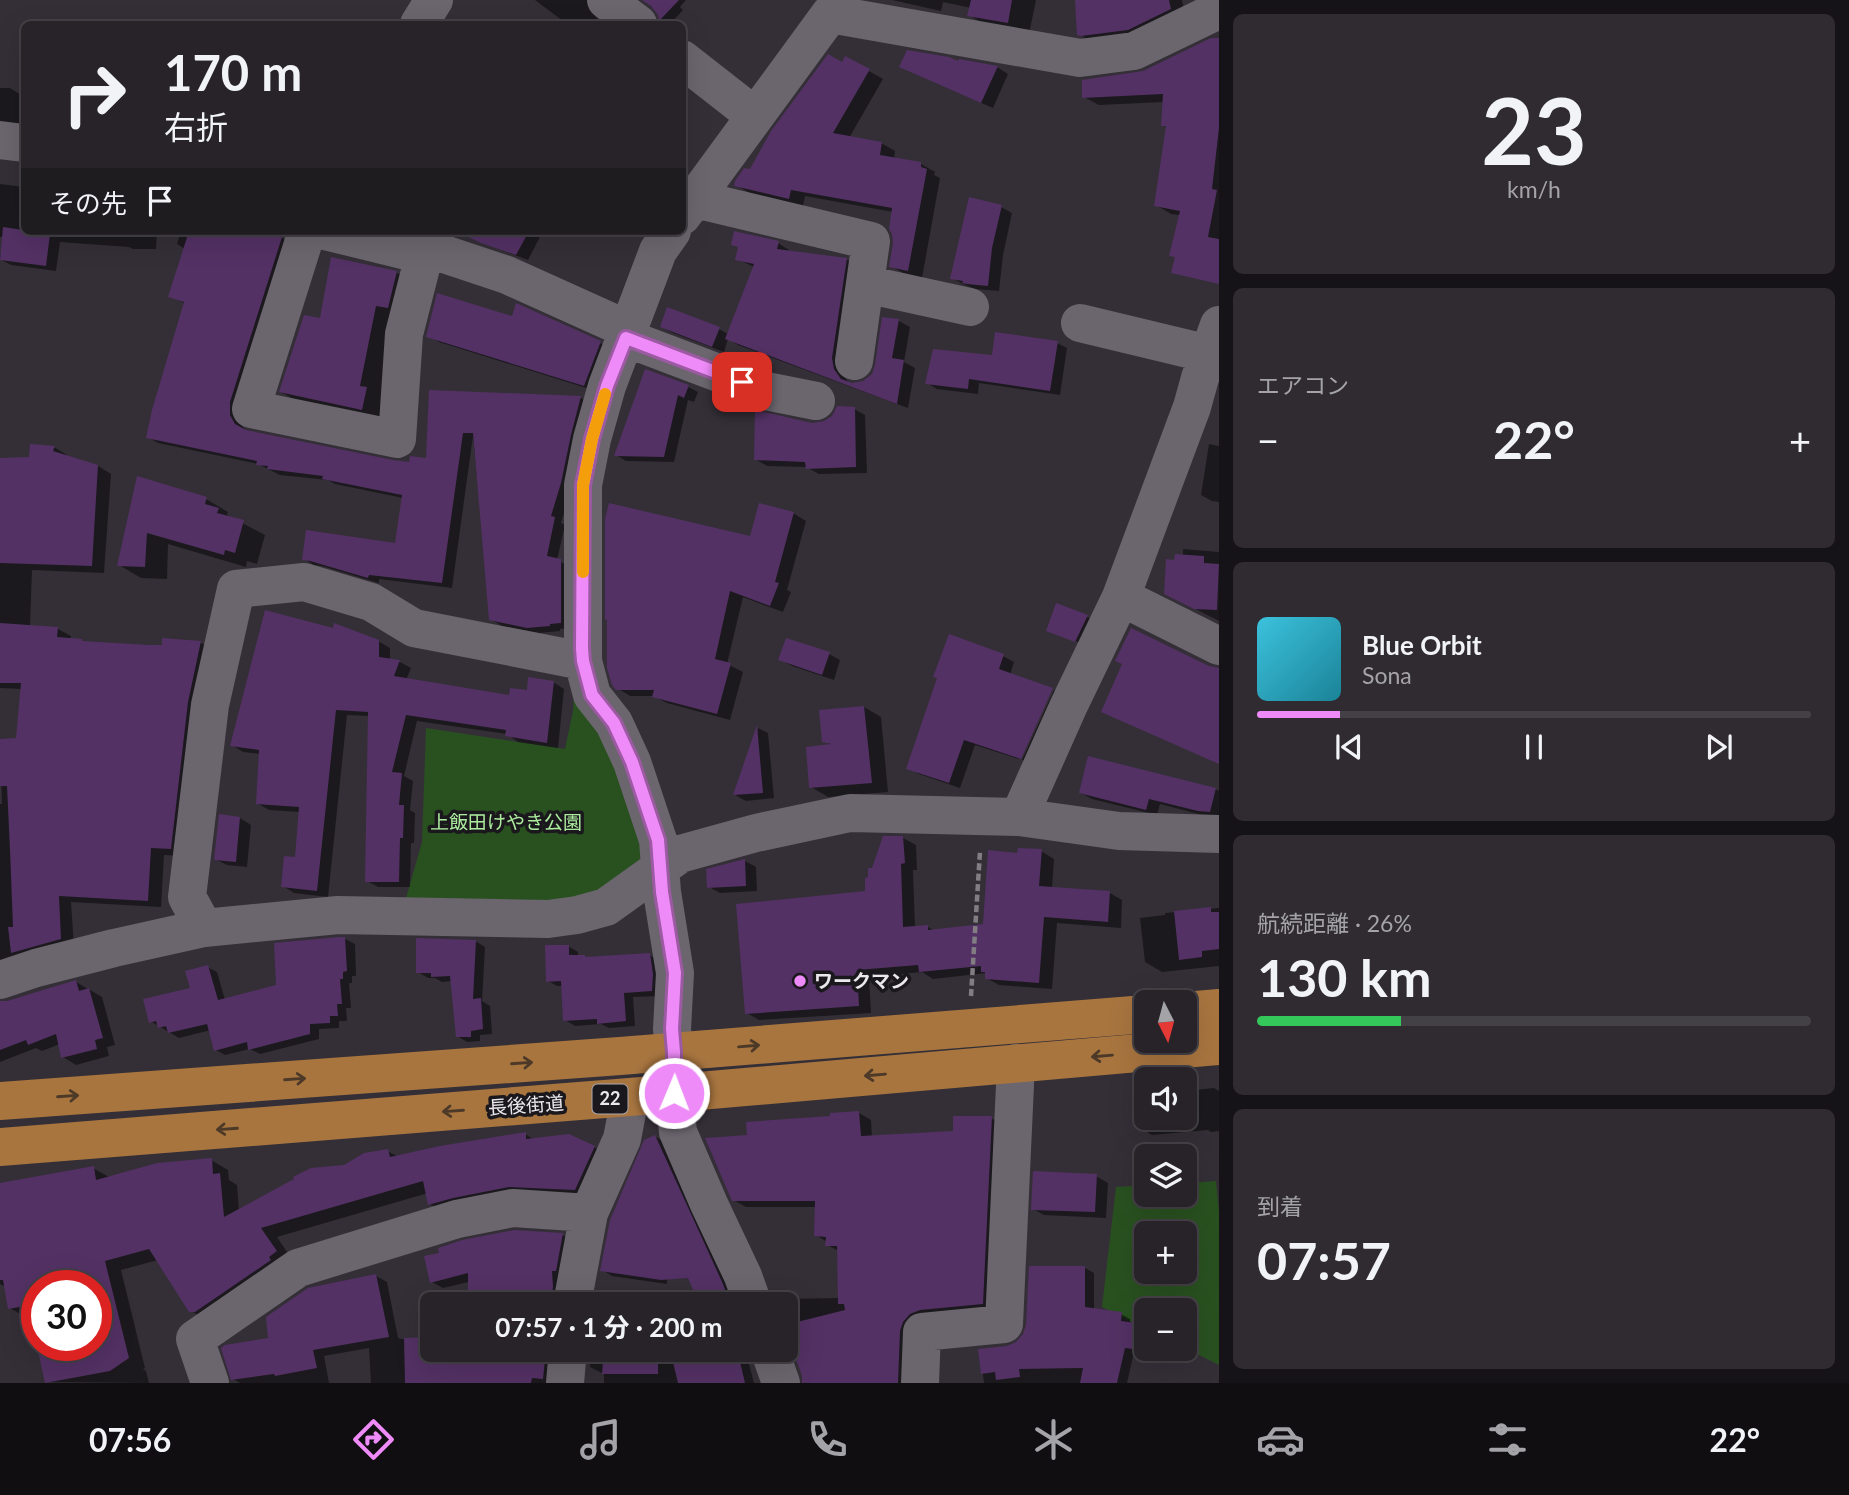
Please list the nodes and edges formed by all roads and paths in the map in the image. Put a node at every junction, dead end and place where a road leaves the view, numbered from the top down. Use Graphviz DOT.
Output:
graph roads {
  1 [pos="435,0"];
  2 [pos="606,0"];
  3 [pos="1219,10"];
  4 [pos="421,21"];
  5 [pos="634,21"];
  6 [pos="686,62"];
  7 [pos="755,116"];
  8 [pos="0,140"];
  9 [pos="21,143"];
  10 [pos="689,207"];
  11 [pos="306,235"];
  12 [pos="669,235"];
  13 [pos="367,236"];
  14 [pos="426,248"];
  15 [pos="865,285"];
  16 [pos="971,307"];
  17 [pos="1079,324"];
  18 [pos="627,334"];
  19 [pos="1212,359"];
  20 [pos="855,361"];
  21 [pos="816,401"];
  22 [pos="1121,597"];
  23 [pos="1219,646"];
  24 [pos="583,661"];
  25 [pos="1001,816"];
  26 [pos="1219,834"];
  27 [pos="661,867"];
  28 [pos="204,928"];
  29 [pos="0,980"];
  30 [pos="971,993"];
  31 [pos="1219,1008"];
  32 [pos="1197,1010"];
  33 [pos="1134,1015"];
  34 [pos="1219,1046"];
  35 [pos="674,1052"];
  36 [pos="1016,1063"];
  37 [pos="674,1093"];
  38 [pos="630,1097"];
  39 [pos="0,1101"];
  40 [pos="0,1146"];
  41 [pos="589,1213"];
  42 [pos="574,1292"];
  43 [pos="749,1292"];
  44 [pos="567,1362"];
  45 [pos="774,1362"];
  46 [pos="210,1383"];
  47 [pos="565,1383"];
  48 [pos="781,1383"];
  49 [pos="920,1383"];
  1 -- 4 [label="street"];
  2 -- 5 [label="street"];
  3 -- 7 [label="street"];
  6 -- 7 [label="street"];
  7 -- 10 [label="street"];
  8 -- 9 [label="street"];
  10 -- 15 [label="street"];
  11 -- 14 [label="street"];
  12 -- 18 [label="street"];
  13 -- 14 [label="street"];
  14 -- 18 [label="street"];
  15 -- 16 [label="street"];
  15 -- 20 [label="street"];
  17 -- 19 [label="street"];
  18 -- 21 [label="street"];
  18 -- 24 [label="street"];
  19 -- 22 [label="street"];
  22 -- 23 [label="street"];
  22 -- 25 [label="street"];
  24 -- 27 [label="street"];
  24 -- 28 [label="street"];
  25 -- 26 [label="street"];
  25 -- 27 [label="street"];
  25 -- 30 [label="path"];
  27 -- 28 [label="street"];
  27 -- 35 [label="street"];
  28 -- 29 [label="street"];
  31 -- 32 [label="main road"];
  35 -- 33 [label="main road, 22, one-way"];
  34 -- 36 [label="main road, 長後街道 / 22, one-way"];
  35 -- 37 [label="street"];
  39 -- 35 [label="main road, 22, one-way"];
  36 -- 37 [label="main road, 長後街道 / 22, one-way"];
  36 -- 49 [label="street"];
  37 -- 38 [label="main road, 長後街道 / 22"];
  37 -- 43 [label="street"];
  38 -- 40 [label="main road, 長後街道 / 22, one-way"];
  38 -- 41 [label="street"];
  41 -- 42 [label="street"];
  41 -- 46 [label="street"];
  44 -- 47 [label="street"];
  45 -- 48 [label="street"];
}
